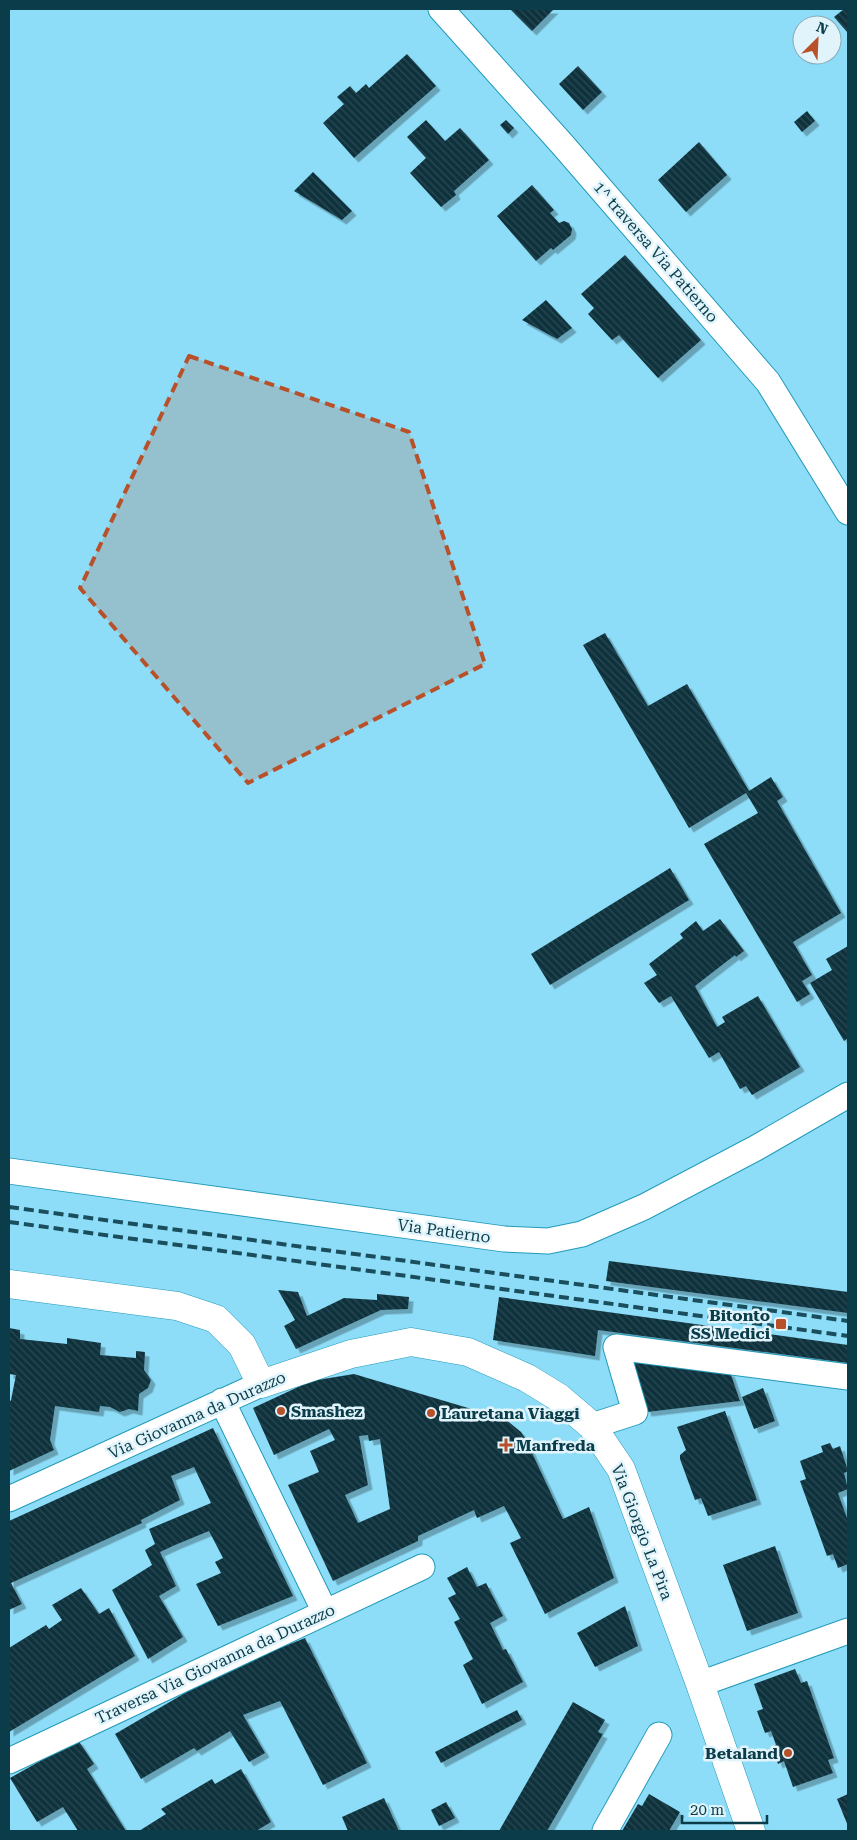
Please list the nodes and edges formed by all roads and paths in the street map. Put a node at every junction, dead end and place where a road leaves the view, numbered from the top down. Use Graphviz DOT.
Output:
graph roads {
  1 [pos="441,9"];
  2 [pos="848,512"];
  3 [pos="848,1095"];
  4 [pos="9,1171"];
  5 [pos="9,1284"];
  6 [pos="848,1378"];
  7 [pos="261,1384"];
  8 [pos="558,1396"];
  9 [pos="222,1402"];
  10 [pos="592,1426"];
  11 [pos="9,1499"];
  12 [pos="422,1567"];
  13 [pos="325,1612"];
  14 [pos="848,1631"];
  15 [pos="700,1684"];
  16 [pos="659,1735"];
  17 [pos="9,1761"];
  18 [pos="605,1831"];
  19 [pos="751,1831"];
  1 -- 2 [label="street, 1^ traversa Via Patierno"];
  3 -- 4 [label="street, Via Patierno"];
  5 -- 7 [label="street"];
  6 -- 10 [label="street"];
  7 -- 8 [label="street, Via Giovanna da Durazzo"];
  7 -- 9 [label="street, Via Giovanna da Durazzo"];
  8 -- 10 [label="street, Via Giorgio La Pira"];
  9 -- 11 [label="street, Via Giovanna da Durazzo"];
  9 -- 13 [label="street"];
  10 -- 15 [label="street, Via Giorgio La Pira"];
  12 -- 13 [label="street, Traversa Via Giovanna da Durazzo"];
  13 -- 17 [label="street, Traversa Via Giovanna da Durazzo"];
  14 -- 15 [label="street"];
  15 -- 19 [label="street, Via Giorgio La Pira"];
  16 -- 18 [label="street"];
}
